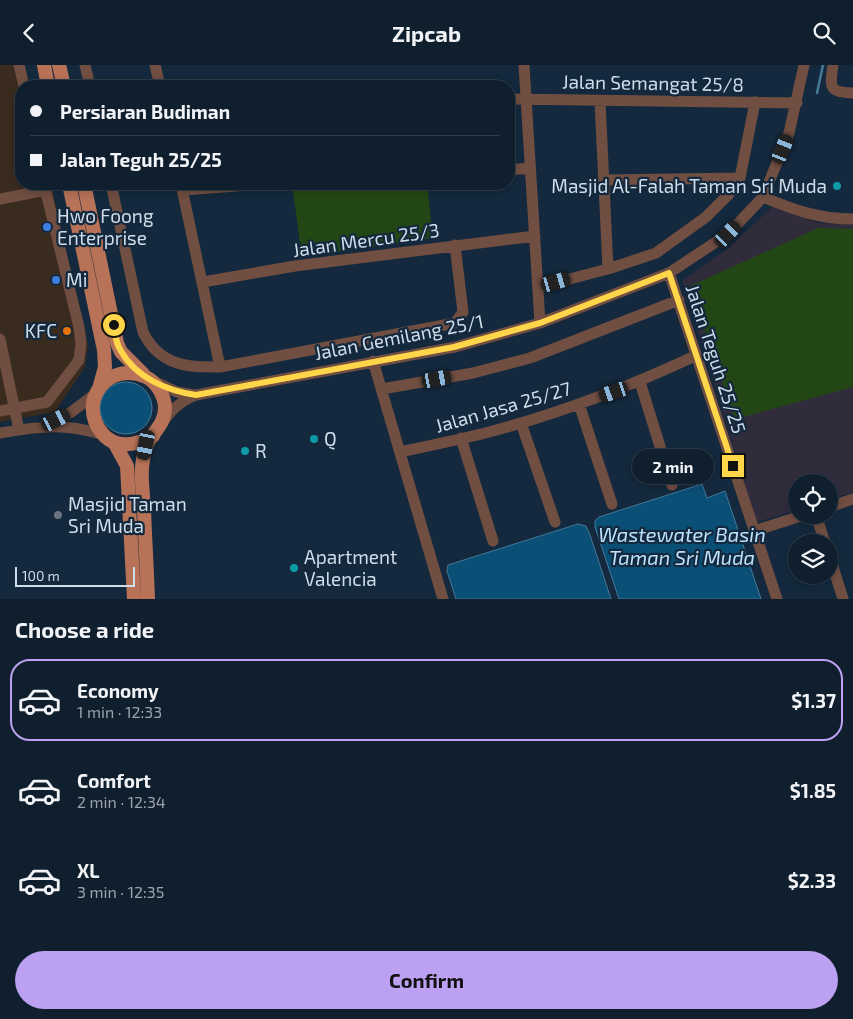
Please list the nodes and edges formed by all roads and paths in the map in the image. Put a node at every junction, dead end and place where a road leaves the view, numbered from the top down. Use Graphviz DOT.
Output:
graph roads {
  1 [pos="19,65"];
  2 [pos="44,65"];
  3 [pos="59,65"];
  4 [pos="85,65"];
  5 [pos="155,65"];
  6 [pos="524,65"];
  7 [pos="804,65"];
  8 [pos="834,65"];
  9 [pos="23,80"];
  10 [pos="47,80"];
  11 [pos="63,80"];
  12 [pos="89,80"];
  13 [pos="159,80"];
  14 [pos="853,93"];
  15 [pos="515,99"];
  16 [pos="526,99"];
  17 [pos="600,101"];
  18 [pos="755,102"];
  19 [pos="797,103"];
  20 [pos="530,168"];
  21 [pos="515,169"];
  22 [pos="740,178"];
  23 [pos="604,180"];
  24 [pos="34,190"];
  25 [pos="46,190"];
  26 [pos="70,190"];
  27 [pos="85,190"];
  28 [pos="112,190"];
  29 [pos="183,190"];
  30 [pos="763,197"];
  31 [pos="0,199"];
  32 [pos="853,219"];
  33 [pos="535,236"];
  34 [pos="455,245"];
  35 [pos="608,269"];
  36 [pos="669,273"];
  37 [pos="203,282"];
  38 [pos="539,287"];
  39 [pos="678,300"];
  40 [pos="540,323"];
  41 [pos="0,339"];
  42 [pos="696,355"];
  43 [pos="373,361"];
  44 [pos="220,367"];
  45 [pos="149,379"];
  46 [pos="640,382"];
  47 [pos="382,389"];
  48 [pos="97,390"];
  49 [pos="196,395"];
  50 [pos="579,404"];
  51 [pos="14,409"];
  52 [pos="0,411"];
  53 [pos="521,423"];
  54 [pos="162,424"];
  55 [pos="35,427"];
  56 [pos="19,429"];
  57 [pos="0,433"];
  58 [pos="153,435"];
  59 [pos="461,438"];
  60 [pos="109,439"];
  61 [pos="400,452"];
  62 [pos="672,485"];
  63 [pos="853,499"];
  64 [pos="612,504"];
  65 [pos="838,504"];
  66 [pos="788,520"];
  67 [pos="554,522"];
  68 [pos="754,531"];
  69 [pos="493,541"];
  70 [pos="838,583"];
  71 [pos="134,599"];
  72 [pos="148,599"];
  73 [pos="443,599"];
  74 [pos="777,599"];
  75 [pos="843,599"];
  1 -- 9 [label="street"];
  2 -- 10 [label="main road"];
  3 -- 11 [label="main road"];
  4 -- 12 [label="street"];
  5 -- 13 [label="street"];
  6 -- 16 [label="street"];
  7 -- 19 [label="street, Jalan Gemilang 25/1"];
  8 -- 14 [label="street"];
  15 -- 16 [label="street, Jalan Semangat 25/8"];
  16 -- 17 [label="street, Jalan Semangat 25/8"];
  16 -- 20 [label="street"];
  17 -- 18 [label="street, Jalan Semangat 25/8"];
  17 -- 23 [label="street"];
  18 -- 19 [label="street, Jalan Semangat 25/8"];
  18 -- 22 [label="street"];
  19 -- 30 [label="street, Jalan Gemilang 25/1"];
  20 -- 21 [label="street"];
  20 -- 33 [label="street"];
  22 -- 23 [label="street"];
  22 -- 35 [label="street"];
  23 -- 35 [label="street"];
  24 -- 31 [label="street"];
  25 -- 51 [label="street"];
  26 -- 48 [label="main road"];
  27 -- 45 [label="main road"];
  28 -- 44 [label="street"];
  29 -- 37 [label="street"];
  30 -- 32 [label="street"];
  30 -- 36 [label="street, Jalan Gemilang 25/1"];
  33 -- 34 [label="street, Jalan Mercu 25/3"];
  33 -- 38 [label="street"];
  34 -- 37 [label="street, Jalan Mercu 25/3"];
  34 -- 44 [label="street"];
  35 -- 38 [label="street"];
  36 -- 39 [label="street, Jalan Teguh 25/25"];
  36 -- 40 [label="street, Jalan Gemilang 25/1"];
  37 -- 44 [label="street"];
  38 -- 40 [label="street"];
  39 -- 42 [label="street, Jalan Teguh 25/25"];
  39 -- 47 [label="street"];
  40 -- 43 [label="street, Jalan Gemilang 25/1"];
  41 -- 51 [label="street"];
  42 -- 46 [label="street, Jalan Jasa 25/27"];
  42 -- 68 [label="street, Jalan Teguh 25/25"];
  43 -- 47 [label="street"];
  43 -- 49 [label="street, Jalan Gemilang 25/1"];
  45 -- 48 [label="main road"];
  45 -- 49 [label="street, Jalan Gemilang 25/1"];
  45 -- 54 [label="main road"];
  46 -- 50 [label="street, Jalan Jasa 25/27"];
  46 -- 62 [label="street"];
  47 -- 61 [label="street"];
  48 -- 55 [label="street"];
  48 -- 60 [label="main road"];
  49 -- 54 [label="street, Jalan Gemilang 25/1"];
  50 -- 53 [label="street, Jalan Jasa 25/27"];
  50 -- 64 [label="street"];
  51 -- 52 [label="street"];
  51 -- 56 [label="street"];
  53 -- 59 [label="street, Jalan Jasa 25/27"];
  53 -- 67 [label="street"];
  54 -- 58 [label="main road"];
  55 -- 56 [label="street"];
  55 -- 60 [label="street"];
  56 -- 57 [label="street"];
  58 -- 60 [label="main road"];
  58 -- 72 [label="main road"];
  59 -- 61 [label="street, Jalan Jasa 25/27"];
  59 -- 69 [label="street"];
  60 -- 71 [label="main road"];
  61 -- 73 [label="street"];
  63 -- 65 [label="street"];
  66 -- 68 [label="street"];
  68 -- 74 [label="street, Jalan Teguh 25/25"];
  70 -- 75 [label="street"];
}
